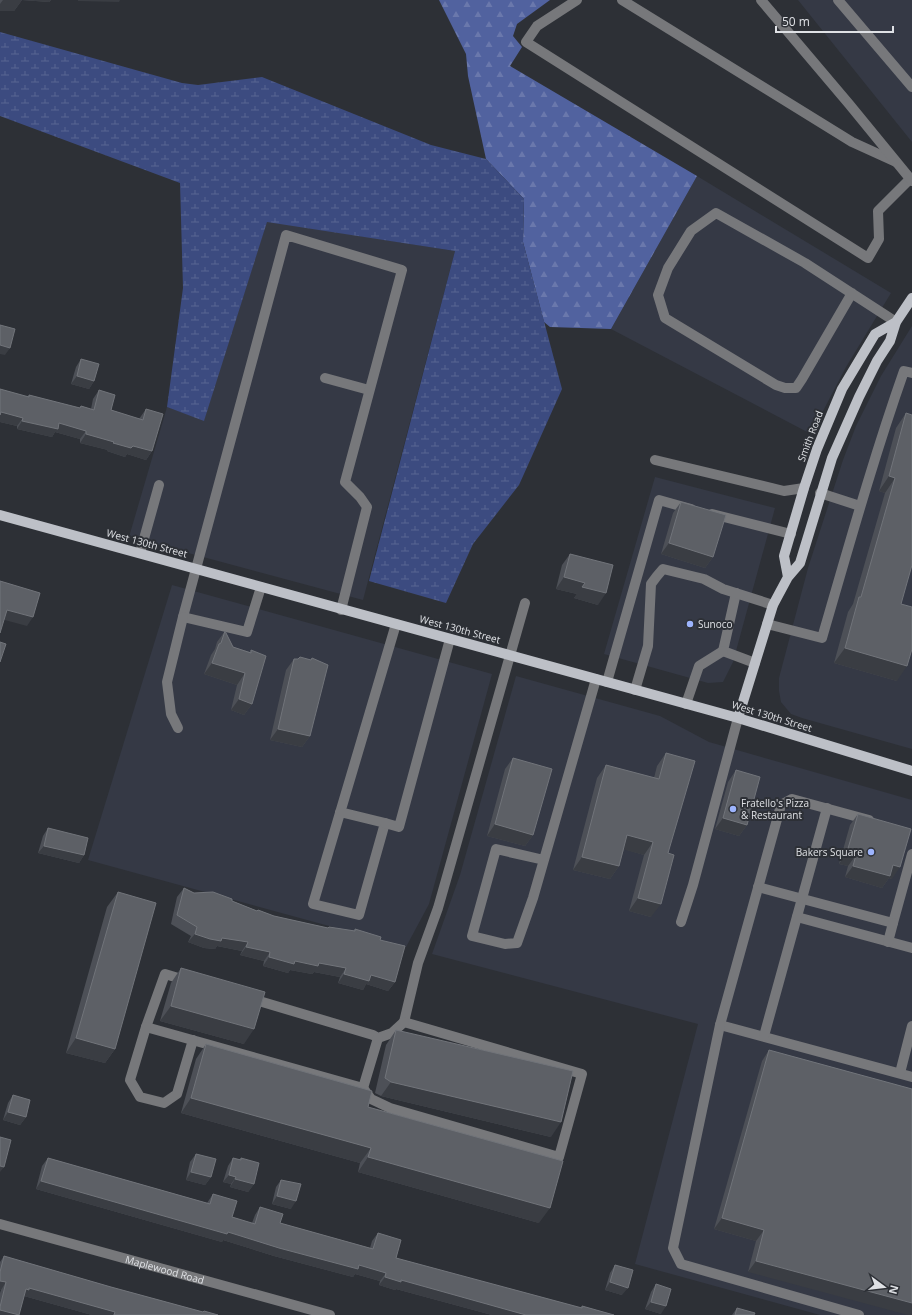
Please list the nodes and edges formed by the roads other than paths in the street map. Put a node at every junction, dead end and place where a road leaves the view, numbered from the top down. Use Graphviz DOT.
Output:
graph roads {
  1 [pos="577,0"];
  2 [pos="622,0"];
  3 [pos="761,0"];
  4 [pos="838,0"];
  5 [pos="912,88"];
  6 [pos="896,162"];
  7 [pos="911,180"];
  8 [pos="852,293"];
  9 [pos="912,298"];
  10 [pos="896,322"];
  11 [pos="912,373"];
  12 [pos="325,378"];
  13 [pos="369,390"];
  14 [pos="655,460"];
  15 [pos="158,485"];
  16 [pos="804,488"];
  17 [pos="820,493"];
  18 [pos="860,506"];
  19 [pos="0,515"];
  20 [pos="791,534"];
  21 [pos="140,553"];
  22 [pos="196,569"];
  23 [pos="788,577"];
  24 [pos="261,587"];
  25 [pos="736,593"];
  26 [pos="525,603"];
  27 [pos="773,605"];
  28 [pos="341,610"];
  29 [pos="183,617"];
  30 [pos="396,624"];
  31 [pos="768,624"];
  32 [pos="450,639"];
  33 [pos="723,651"];
  34 [pos="510,655"];
  35 [pos="755,663"];
  36 [pos="596,679"];
  37 [pos="607,682"];
  38 [pos="635,690"];
  39 [pos="686,704"];
  40 [pos="738,718"];
  41 [pos="178,728"];
  42 [pos="912,771"];
  43 [pos="827,808"];
  44 [pos="340,812"];
  45 [pos="879,822"];
  46 [pos="385,823"];
  47 [pos="912,854"];
  48 [pos="544,860"];
  49 [pos="758,887"];
  50 [pos="802,899"];
  51 [pos="797,917"];
  52 [pos="681,922"];
  53 [pos="893,923"];
  54 [pos="888,942"];
  55 [pos="912,948"];
  56 [pos="195,983"];
  57 [pos="239,996"];
  58 [pos="404,1022"];
  59 [pos="720,1025"];
  60 [pos="912,1026"];
  61 [pos="146,1027"];
  62 [pos="764,1036"];
  63 [pos="378,1038"];
  64 [pos="193,1040"];
  65 [pos="900,1073"];
  66 [pos="912,1077"];
  67 [pos="364,1088"];
  68 [pos="0,1224"];
  69 [pos="330,1315"];
  70 [pos="859,1315"];
  1 -- 7 [label="street"];
  2 -- 6 [label="street"];
  3 -- 6 [label="street"];
  4 -- 5 [label="street"];
  6 -- 7 [label="street"];
  8 -- 8 [label="street"];
  8 -- 10 [label="street"];
  9 -- 10 [label="main road, Smith Road"];
  10 -- 16 [label="main road, Smith Road"];
  10 -- 17 [label="main road, Smith Road"];
  11 -- 18 [label="street"];
  12 -- 13 [label="street"];
  13 -- 22 [label="street"];
  13 -- 28 [label="street"];
  14 -- 16 [label="street"];
  15 -- 21 [label="street"];
  16 -- 20 [label="main road, Smith Road"];
  17 -- 18 [label="street"];
  17 -- 23 [label="main road, Smith Road"];
  18 -- 31 [label="street"];
  19 -- 21 [label="main road, West 130th Street"];
  20 -- 23 [label="main road, Smith Road"];
  20 -- 37 [label="street"];
  21 -- 22 [label="main road, West 130th Street"];
  22 -- 24 [label="main road, West 130th Street"];
  22 -- 29 [label="street"];
  23 -- 27 [label="main road, Smith Road"];
  24 -- 28 [label="main road, West 130th Street"];
  24 -- 29 [label="street"];
  25 -- 27 [label="street"];
  25 -- 33 [label="street"];
  25 -- 38 [label="street"];
  26 -- 34 [label="street"];
  27 -- 31 [label="main road, Smith Road"];
  28 -- 30 [label="main road, West 130th Street"];
  29 -- 41 [label="street"];
  30 -- 32 [label="main road, West 130th Street"];
  30 -- 44 [label="street"];
  31 -- 35 [label="main road, Smith Road"];
  32 -- 34 [label="main road, West 130th Street"];
  32 -- 46 [label="street"];
  33 -- 35 [label="street"];
  33 -- 39 [label="street"];
  34 -- 36 [label="main road, West 130th Street"];
  34 -- 58 [label="street"];
  35 -- 40 [label="main road, Smith Road"];
  36 -- 37 [label="main road, West 130th Street"];
  36 -- 48 [label="street"];
  37 -- 38 [label="main road, West 130th Street"];
  38 -- 39 [label="main road, West 130th Street"];
  39 -- 40 [label="main road, West 130th Street"];
  40 -- 42 [label="main road, West 130th Street"];
  40 -- 52 [label="street"];
  43 -- 45 [label="street"];
  43 -- 49 [label="street"];
  43 -- 50 [label="street"];
  44 -- 46 [label="street"];
  44 -- 46 [label="street"];
  47 -- 53 [label="street"];
  48 -- 48 [label="street"];
  49 -- 50 [label="street"];
  49 -- 59 [label="street"];
  50 -- 51 [label="street"];
  50 -- 53 [label="street"];
  51 -- 54 [label="street"];
  51 -- 62 [label="street"];
  53 -- 54 [label="street"];
  54 -- 55 [label="street"];
  56 -- 61 [label="street"];
  57 -- 63 [label="street"];
  58 -- 63 [label="street"];
  58 -- 67 [label="street"];
  59 -- 62 [label="street"];
  59 -- 70 [label="street"];
  60 -- 65 [label="street"];
  61 -- 64 [label="street"];
  61 -- 64 [label="street"];
  62 -- 65 [label="street"];
  63 -- 67 [label="street"];
  64 -- 67 [label="street"];
  65 -- 66 [label="street"];
  68 -- 69 [label="street, Maplewood Road"];
}
